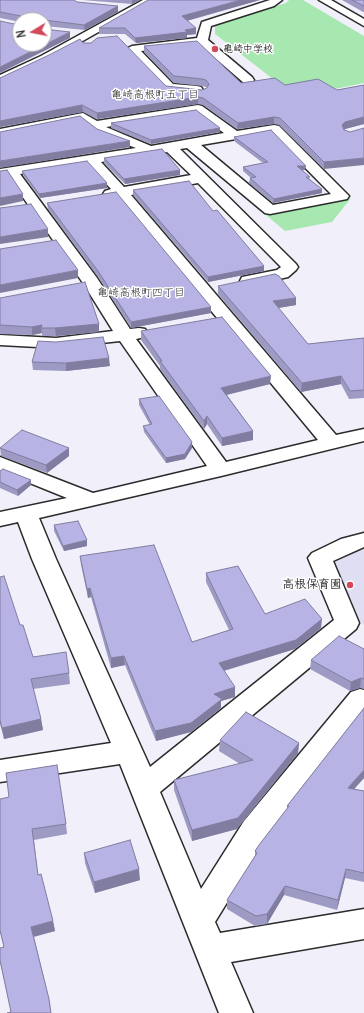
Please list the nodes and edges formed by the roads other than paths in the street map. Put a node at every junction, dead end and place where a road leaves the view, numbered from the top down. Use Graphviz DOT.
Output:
graph roads {
  1 [pos="150,0"];
  2 [pos="277,0"];
  3 [pos="324,0"];
  4 [pos="351,6"];
  5 [pos="119,7"];
  6 [pos="338,7"];
  7 [pos="133,9"];
  8 [pos="363,21"];
  9 [pos="65,33"];
  10 [pos="86,36"];
  11 [pos="101,39"];
  12 [pos="202,41"];
  13 [pos="79,52"];
  14 [pos="8,64"];
  15 [pos="22,70"];
  16 [pos="0,80"];
  17 [pos="248,80"];
  18 [pos="202,91"];
  19 [pos="93,124"];
  20 [pos="0,133"];
  21 [pos="235,135"];
  22 [pos="190,143"];
  23 [pos="170,147"];
  24 [pos="149,150"];
  25 [pos="91,159"];
  26 [pos="6,172"];
  27 [pos="200,178"];
  28 [pos="121,192"];
  29 [pos="98,196"];
  30 [pos="218,287"];
  31 [pos="156,330"];
  32 [pos="125,336"];
  33 [pos="0,340"];
  34 [pos="364,435"];
  35 [pos="332,443"];
  36 [pos="0,463"];
  37 [pos="221,470"];
  38 [pos="91,500"];
  39 [pos="26,514"];
  40 [pos="0,519"];
  41 [pos="364,540"];
  42 [pos="360,699"];
  43 [pos="129,751"];
  44 [pos="0,771"];
  45 [pos="144,788"];
  46 [pos="199,920"];
  47 [pos="364,924"];
  48 [pos="211,950"];
  49 [pos="236,1013"];
  1 -- 7 [label="street"];
  2 -- 12 [label="street"];
  3 -- 6 [label="street"];
  4 -- 6 [label="street"];
  5 -- 7 [label="street"];
  6 -- 8 [label="street"];
  7 -- 10 [label="street"];
  9 -- 10 [label="street"];
  10 -- 15 [label="street"];
  11 -- 13 [label="street"];
  12 -- 17 [label="street"];
  12 -- 18 [label="street"];
  14 -- 15 [label="street"];
  15 -- 16 [label="street"];
  19 -- 20 [label="street"];
  19 -- 21 [label="street"];
  19 -- 24 [label="street"];
  21 -- 22 [label="street"];
  21 -- 22 [label="street"];
  22 -- 23 [label="street"];
  23 -- 24 [label="street"];
  23 -- 27 [label="street"];
  24 -- 25 [label="street"];
  25 -- 26 [label="street"];
  25 -- 28 [label="street"];
  26 -- 32 [label="street"];
  27 -- 28 [label="street"];
  27 -- 30 [label="street"];
  28 -- 29 [label="street"];
  28 -- 30 [label="street"];
  30 -- 35 [label="street"];
  31 -- 32 [label="street"];
  32 -- 33 [label="street"];
  32 -- 37 [label="street"];
  34 -- 35 [label="street"];
  35 -- 37 [label="street"];
  36 -- 38 [label="street"];
  37 -- 38 [label="street"];
  38 -- 39 [label="street"];
  39 -- 40 [label="street"];
  39 -- 43 [label="street"];
  41 -- 45 [label="street"];
  42 -- 46 [label="street"];
  43 -- 44 [label="street"];
  43 -- 45 [label="street"];
  45 -- 46 [label="street"];
  46 -- 48 [label="street"];
  47 -- 48 [label="street"];
  48 -- 49 [label="street"];
}
